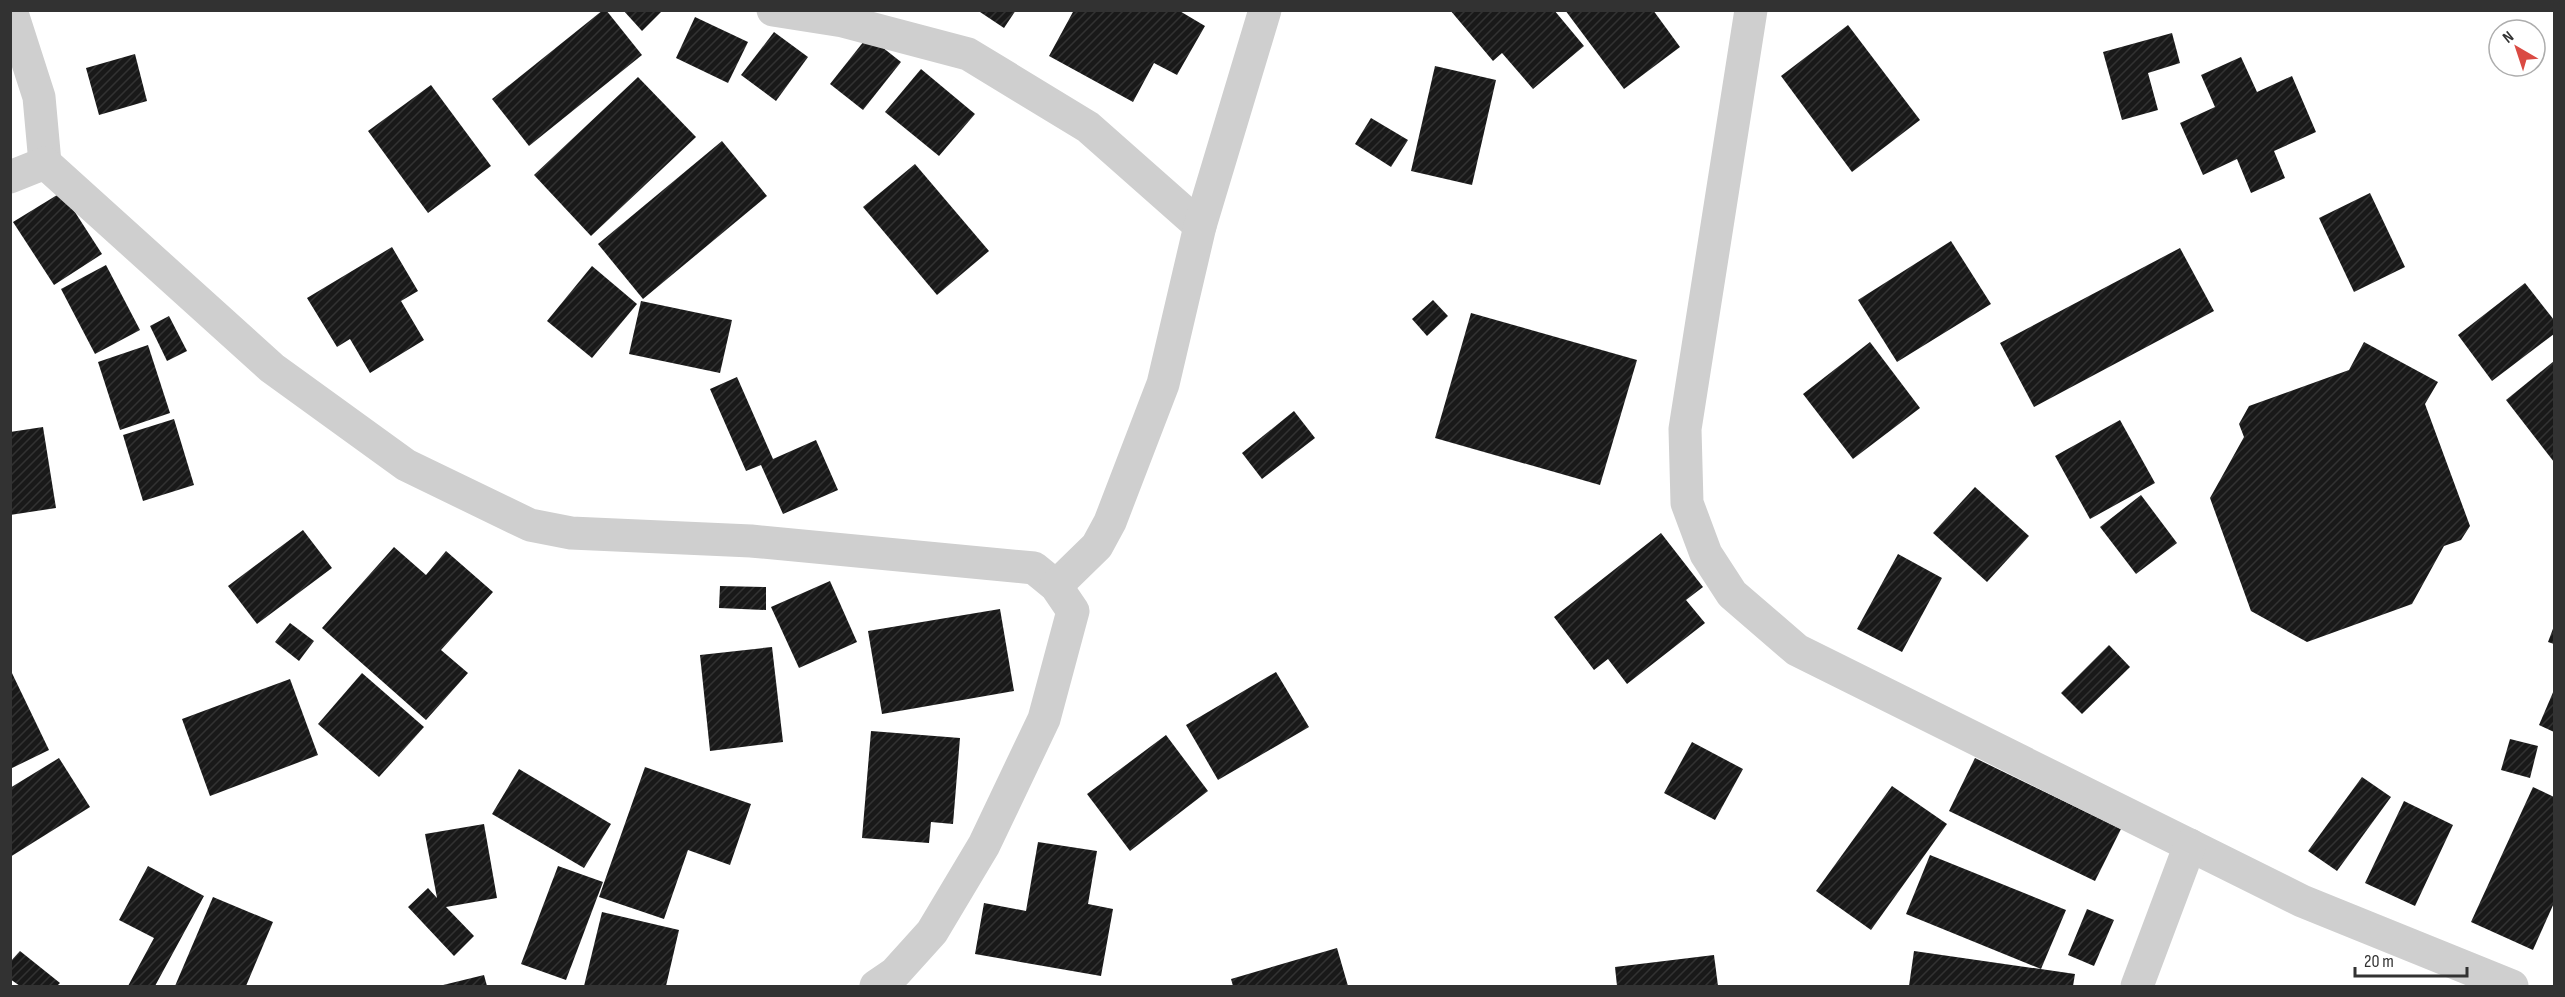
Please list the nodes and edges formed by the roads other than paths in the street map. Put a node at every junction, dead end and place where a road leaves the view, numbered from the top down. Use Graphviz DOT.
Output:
graph roads {
  1 [pos="11,10"];
  2 [pos="773,10"];
  3 [pos="1265,10"];
  4 [pos="1751,10"];
  5 [pos="45,163"];
  6 [pos="10,177"];
  7 [pos="1200,226"];
  8 [pos="1056,586"];
  9 [pos="2190,845"];
  10 [pos="876,987"];
  11 [pos="2138,987"];
  12 [pos="2512,987"];
  1 -- 5 [label="street"];
  2 -- 7 [label="street"];
  3 -- 7 [label="street"];
  4 -- 9 [label="street"];
  5 -- 6 [label="street"];
  5 -- 8 [label="street"];
  7 -- 8 [label="street"];
  8 -- 10 [label="street"];
  9 -- 11 [label="street"];
  9 -- 12 [label="street"];
}
